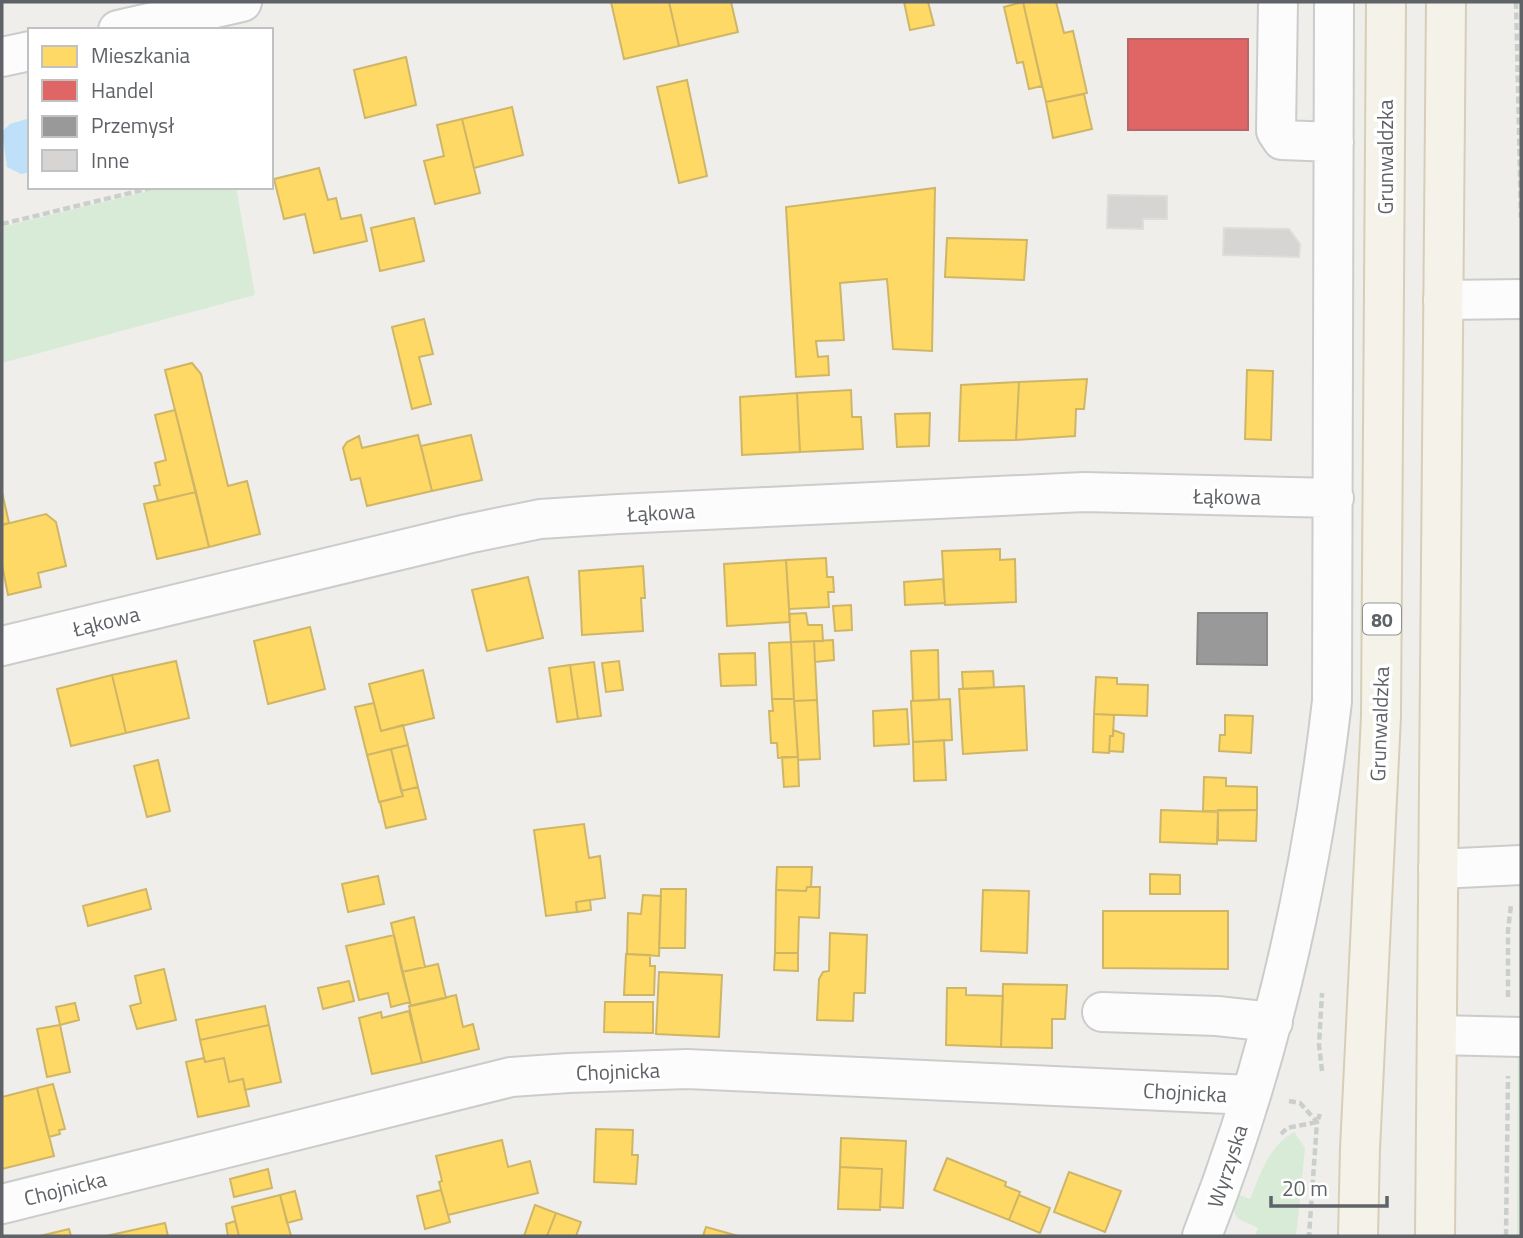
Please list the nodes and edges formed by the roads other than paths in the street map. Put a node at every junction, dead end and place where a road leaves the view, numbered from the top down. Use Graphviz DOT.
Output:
graph roads {
  1 [pos="242,2"];
  2 [pos="1278,2"];
  3 [pos="1334,2"];
  4 [pos="1386,2"];
  5 [pos="1446,2"];
  6 [pos="127,28"];
  7 [pos="28,51"];
  8 [pos="2,57"];
  9 [pos="1334,142"];
  10 [pos="1521,299"];
  11 [pos="1443,300"];
  12 [pos="1334,498"];
  13 [pos="2,646"];
  14 [pos="1521,864"];
  15 [pos="1438,869"];
  16 [pos="1102,1012"];
  17 [pos="1273,1022"];
  18 [pos="1437,1035"];
  19 [pos="1521,1037"];
  20 [pos="1250,1095"];
  21 [pos="2,1204"];
  22 [pos="1202,1236"];
  23 [pos="1358,1236"];
  24 [pos="1435,1236"];
  1 -- 6 [label="street"];
  2 -- 9 [label="street"];
  3 -- 9 [label="street, Wyrzyska"];
  4 -- 23 [label="main road, Grunwaldzka / 80"];
  5 -- 11 [label="main road"];
  7 -- 8 [label="street"];
  9 -- 12 [label="street, Wyrzyska"];
  10 -- 11 [label="street"];
  11 -- 15 [label="main road"];
  12 -- 13 [label="street, Łąkowa"];
  12 -- 17 [label="street, Wyrzyska"];
  14 -- 15 [label="street"];
  15 -- 18 [label="main road"];
  16 -- 17 [label="street"];
  17 -- 20 [label="street, Wyrzyska"];
  18 -- 19 [label="street"];
  18 -- 24 [label="main road"];
  20 -- 21 [label="street, Chojnicka"];
  20 -- 22 [label="street, Wyrzyska"];
}
